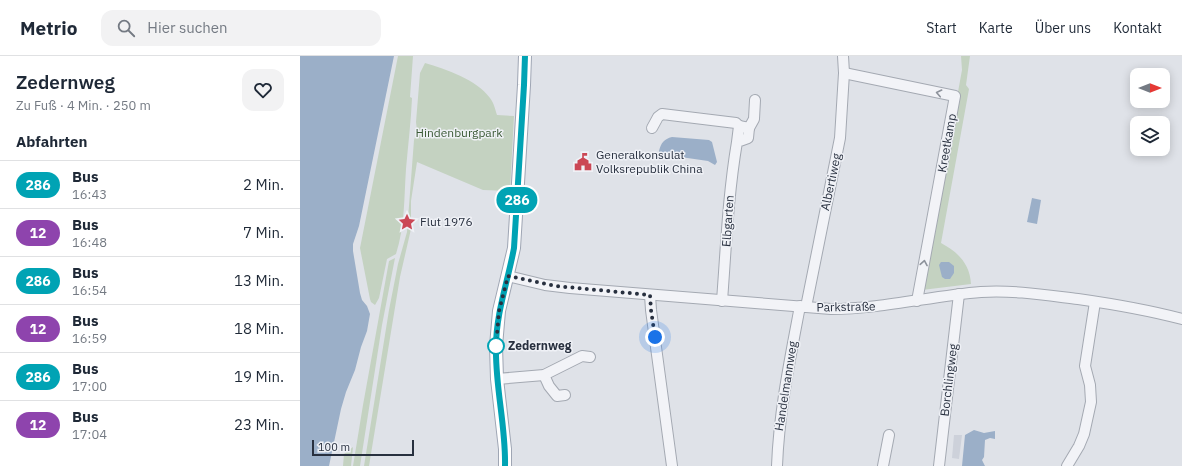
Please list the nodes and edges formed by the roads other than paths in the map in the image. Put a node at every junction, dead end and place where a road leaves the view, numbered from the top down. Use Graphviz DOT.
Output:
graph roads {
  1 [pos="525,56"];
  2 [pos="843,56"];
  3 [pos="844,73"];
  4 [pos="755,100"];
  5 [pos="744,127"];
  6 [pos="652,128"];
  7 [pos="508,276"];
  8 [pos="959,294"];
  9 [pos="650,295"];
  10 [pos="722,301"];
  11 [pos="917,301"];
  12 [pos="1095,302"];
  13 [pos="803,307"];
  14 [pos="1182,319"];
  15 [pos="590,357"];
  16 [pos="544,375"];
  17 [pos="497,379"];
  18 [pos="564,396"];
  19 [pos="889,435"];
  20 [pos="505,466"];
  21 [pos="672,466"];
  22 [pos="776,466"];
  23 [pos="883,466"];
  24 [pos="939,466"];
  25 [pos="1067,466"];
  1 -- 7 [label="main road"];
  2 -- 3 [label="street, Albertiweg"];
  11 -- 3 [label="street, Kreetkamp, one-way"];
  3 -- 13 [label="street, Albertiweg"];
  4 -- 5 [label="street, Elbgarten"];
  5 -- 6 [label="street"];
  5 -- 10 [label="street, Elbgarten"];
  7 -- 9 [label="street, Parkstraße"];
  7 -- 17 [label="main road"];
  8 -- 11 [label="street, Parkstraße"];
  8 -- 12 [label="street, Parkstraße"];
  8 -- 24 [label="street, Borchlingweg"];
  9 -- 10 [label="street, Parkstraße"];
  9 -- 21 [label="street"];
  10 -- 13 [label="street, Parkstraße"];
  11 -- 13 [label="street, Parkstraße"];
  12 -- 14 [label="street, Parkstraße"];
  12 -- 25 [label="street"];
  13 -- 22 [label="street, Handelmannweg"];
  15 -- 16 [label="street"];
  16 -- 17 [label="street"];
  16 -- 18 [label="street"];
  17 -- 20 [label="main road"];
  19 -- 23 [label="street"];
}
